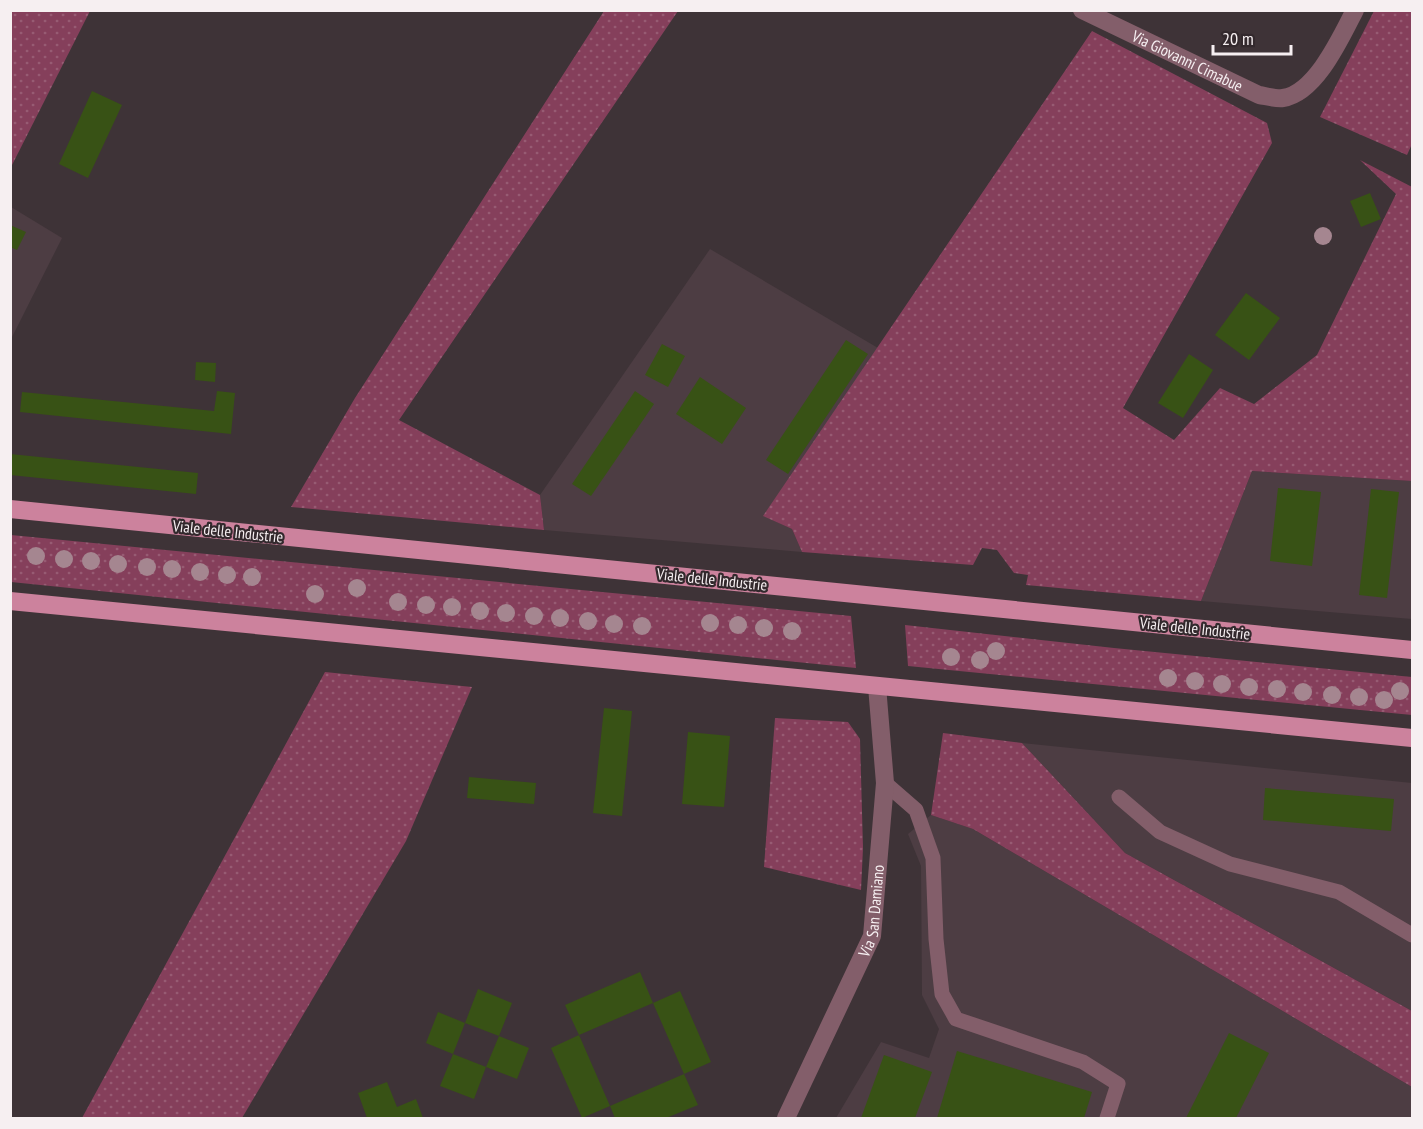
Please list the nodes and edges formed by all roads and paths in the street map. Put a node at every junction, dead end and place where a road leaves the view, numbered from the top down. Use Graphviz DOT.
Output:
graph roads {
  1 [pos="1082,10"];
  2 [pos="1355,10"];
  3 [pos="10,509"];
  4 [pos="10,601"];
  5 [pos="1413,650"];
  6 [pos="877,686"];
  7 [pos="1413,738"];
  8 [pos="885,783"];
  9 [pos="1119,797"];
  10 [pos="1413,935"];
  11 [pos="786,1119"];
  12 [pos="1107,1119"];
  1 -- 2 [label="street, Via Giovanni Cimabue"];
  3 -- 5 [label="main road, Viale delle Industrie"];
  4 -- 6 [label="main road"];
  6 -- 7 [label="main road"];
  6 -- 8 [label="street, Via San Damiano"];
  8 -- 11 [label="street, Via San Damiano"];
  8 -- 12 [label="lane"];
  9 -- 10 [label="lane"];
}
